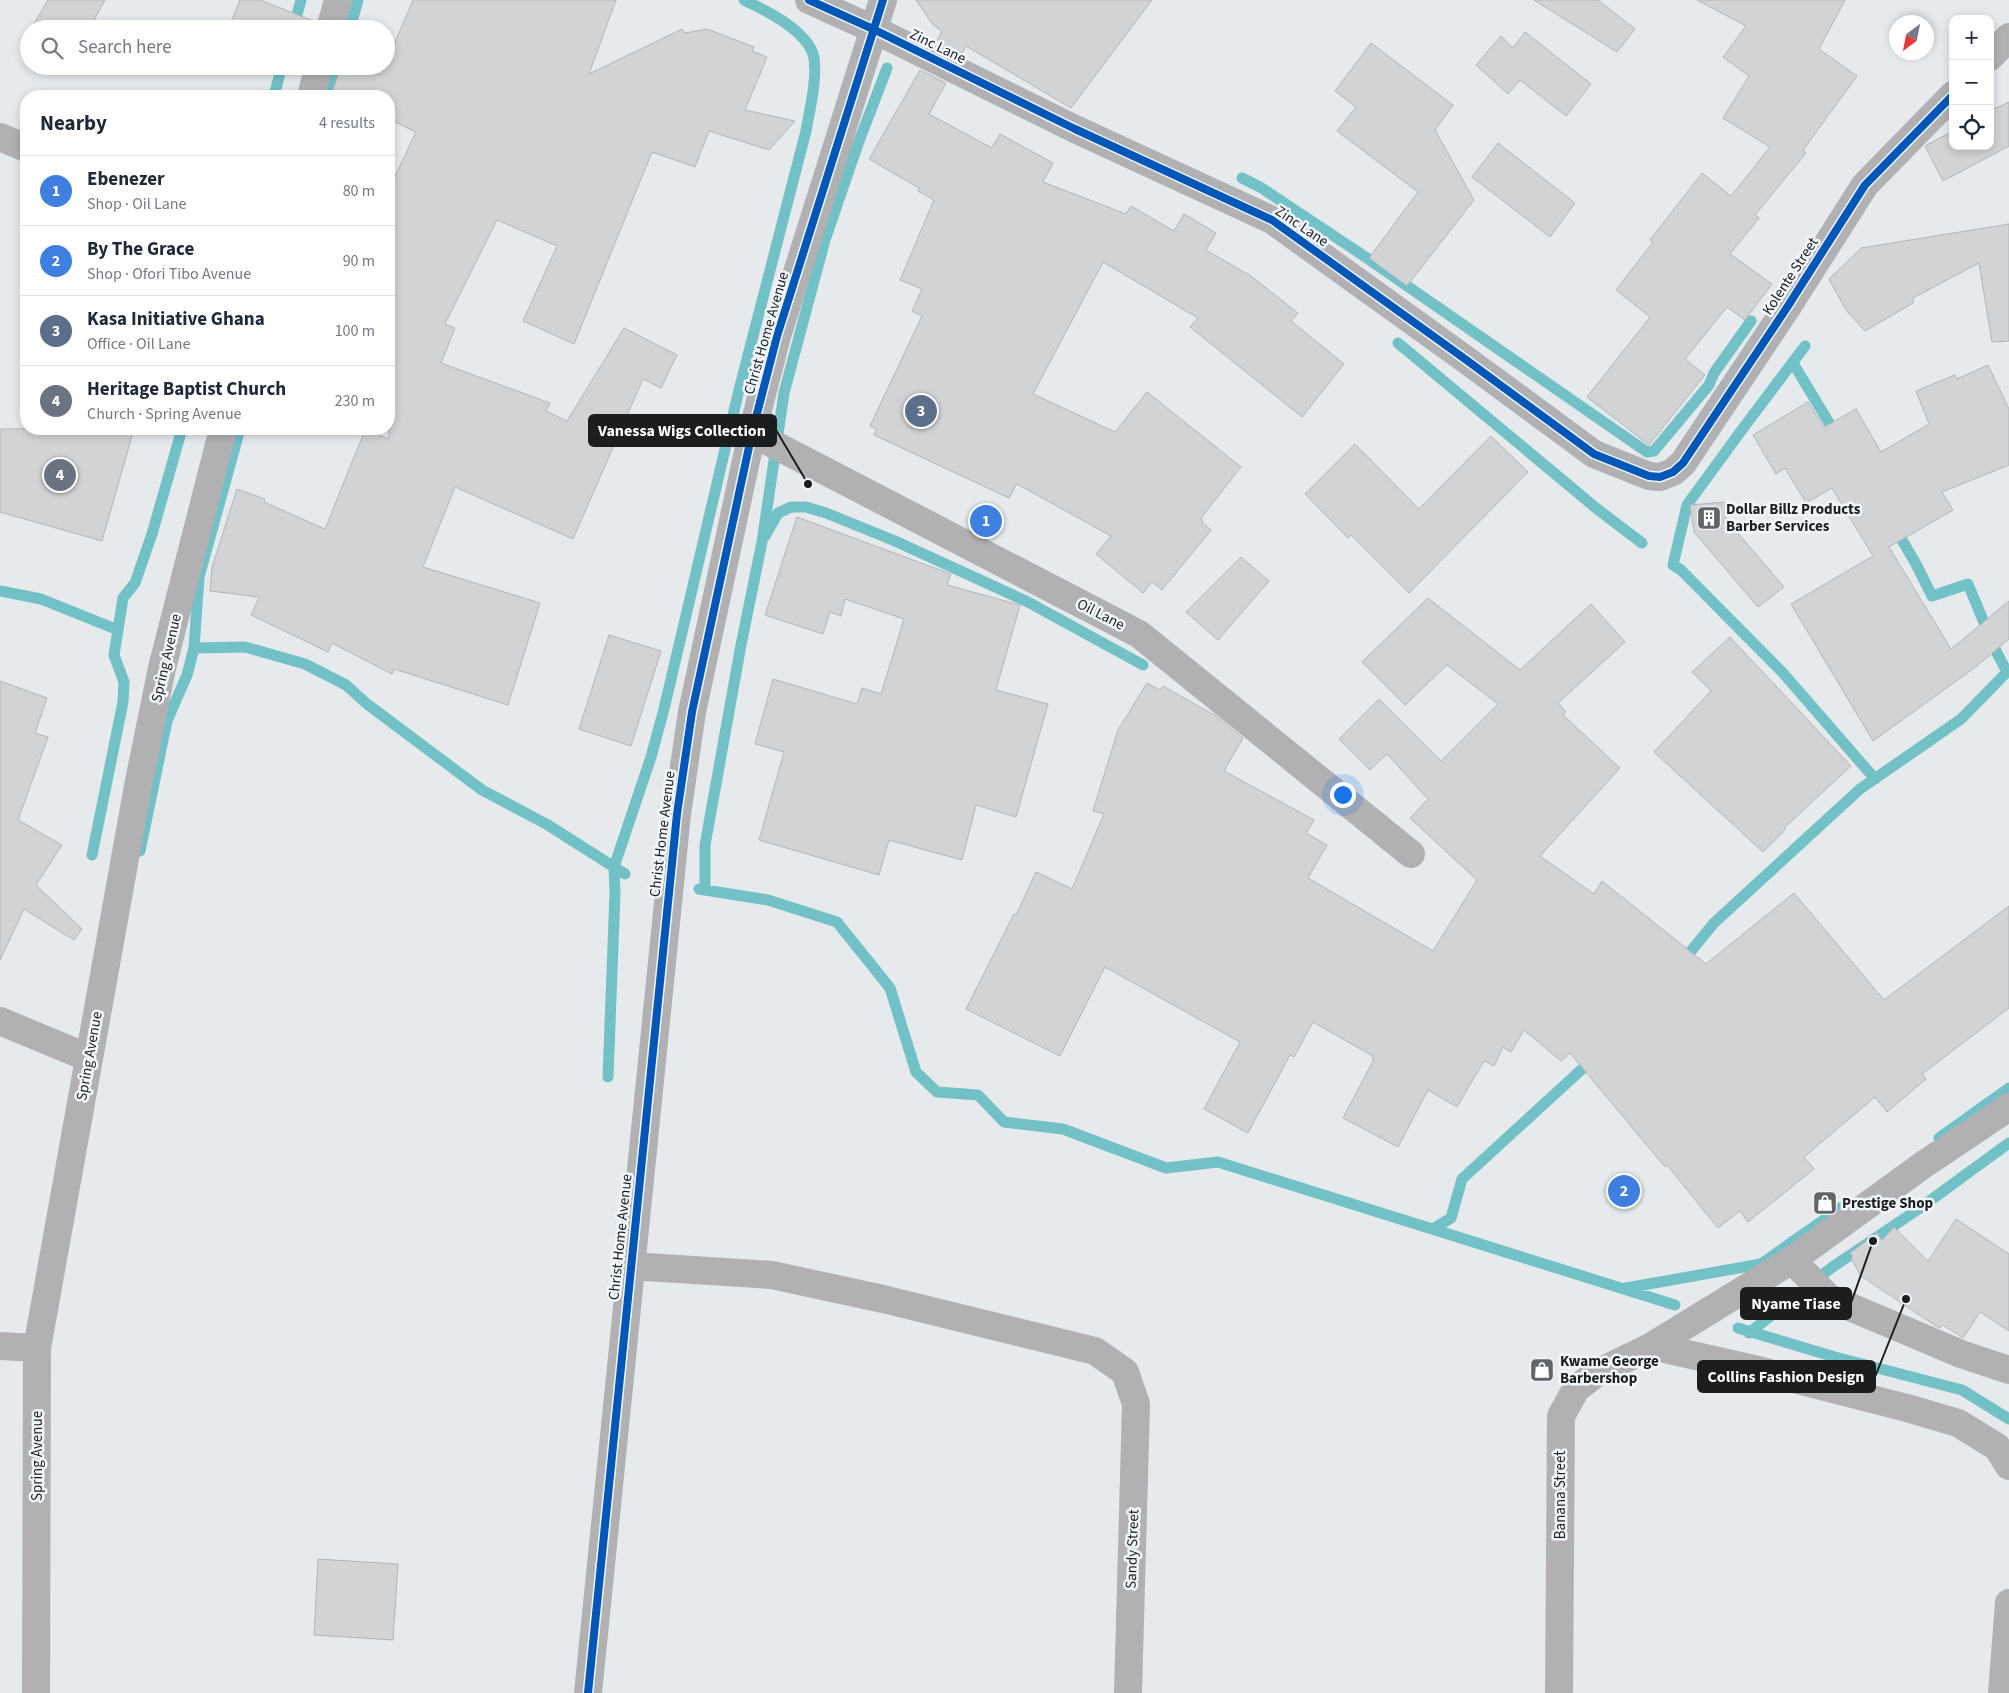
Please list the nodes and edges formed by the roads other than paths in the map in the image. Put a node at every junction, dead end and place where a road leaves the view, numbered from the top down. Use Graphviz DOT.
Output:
graph roads {
  1 [pos="338,0"];
  2 [pos="809,0"];
  3 [pos="883,0"];
  4 [pos="332,20"];
  5 [pos="873,29"];
  6 [pos="2009,38"];
  7 [pos="1994,53"];
  8 [pos="317,75"];
  9 [pos="313,90"];
  10 [pos="1949,99"];
  11 [pos="0,137"];
  12 [pos="20,145"];
  13 [pos="752,434"];
  14 [pos="220,435"];
  15 [pos="1660,477"];
  16 [pos="1411,854"];
  17 [pos="0,1021"];
  18 [pos="89,1058"];
  19 [pos="2009,1107"];
  20 [pos="1792,1260"];
  21 [pos="631,1266"];
  22 [pos="0,1346"];
  23 [pos="1652,1346"];
  24 [pos="37,1348"];
  25 [pos="2009,1370"];
  26 [pos="2009,1466"];
  27 [pos="2009,1603"];
  28 [pos="36,1693"];
  29 [pos="588,1693"];
  30 [pos="1128,1693"];
  31 [pos="1559,1693"];
  32 [pos="2002,1693"];
  1 -- 4 [label="street"];
  2 -- 5 [label="street, Zinc Lane"];
  3 -- 5 [label="street, Christ Home Avenue"];
  5 -- 13 [label="street, Christ Home Avenue"];
  5 -- 15 [label="street, Zinc Lane"];
  6 -- 7 [label="street"];
  8 -- 9 [label="street"];
  10 -- 15 [label="street, Kolente Street"];
  11 -- 12 [label="street"];
  13 -- 16 [label="street, Oil Lane"];
  13 -- 21 [label="street, Christ Home Avenue"];
  14 -- 18 [label="street, Spring Avenue"];
  17 -- 18 [label="street"];
  18 -- 24 [label="street, Spring Avenue"];
  19 -- 20 [label="street, Banana Street"];
  20 -- 23 [label="street, Banana Street"];
  20 -- 25 [label="street"];
  21 -- 29 [label="street, Christ Home Avenue"];
  21 -- 30 [label="street, Sandy Street"];
  22 -- 24 [label="street"];
  23 -- 26 [label="street"];
  23 -- 31 [label="street, Banana Street"];
  24 -- 28 [label="street, Spring Avenue"];
  27 -- 32 [label="street"];
}
